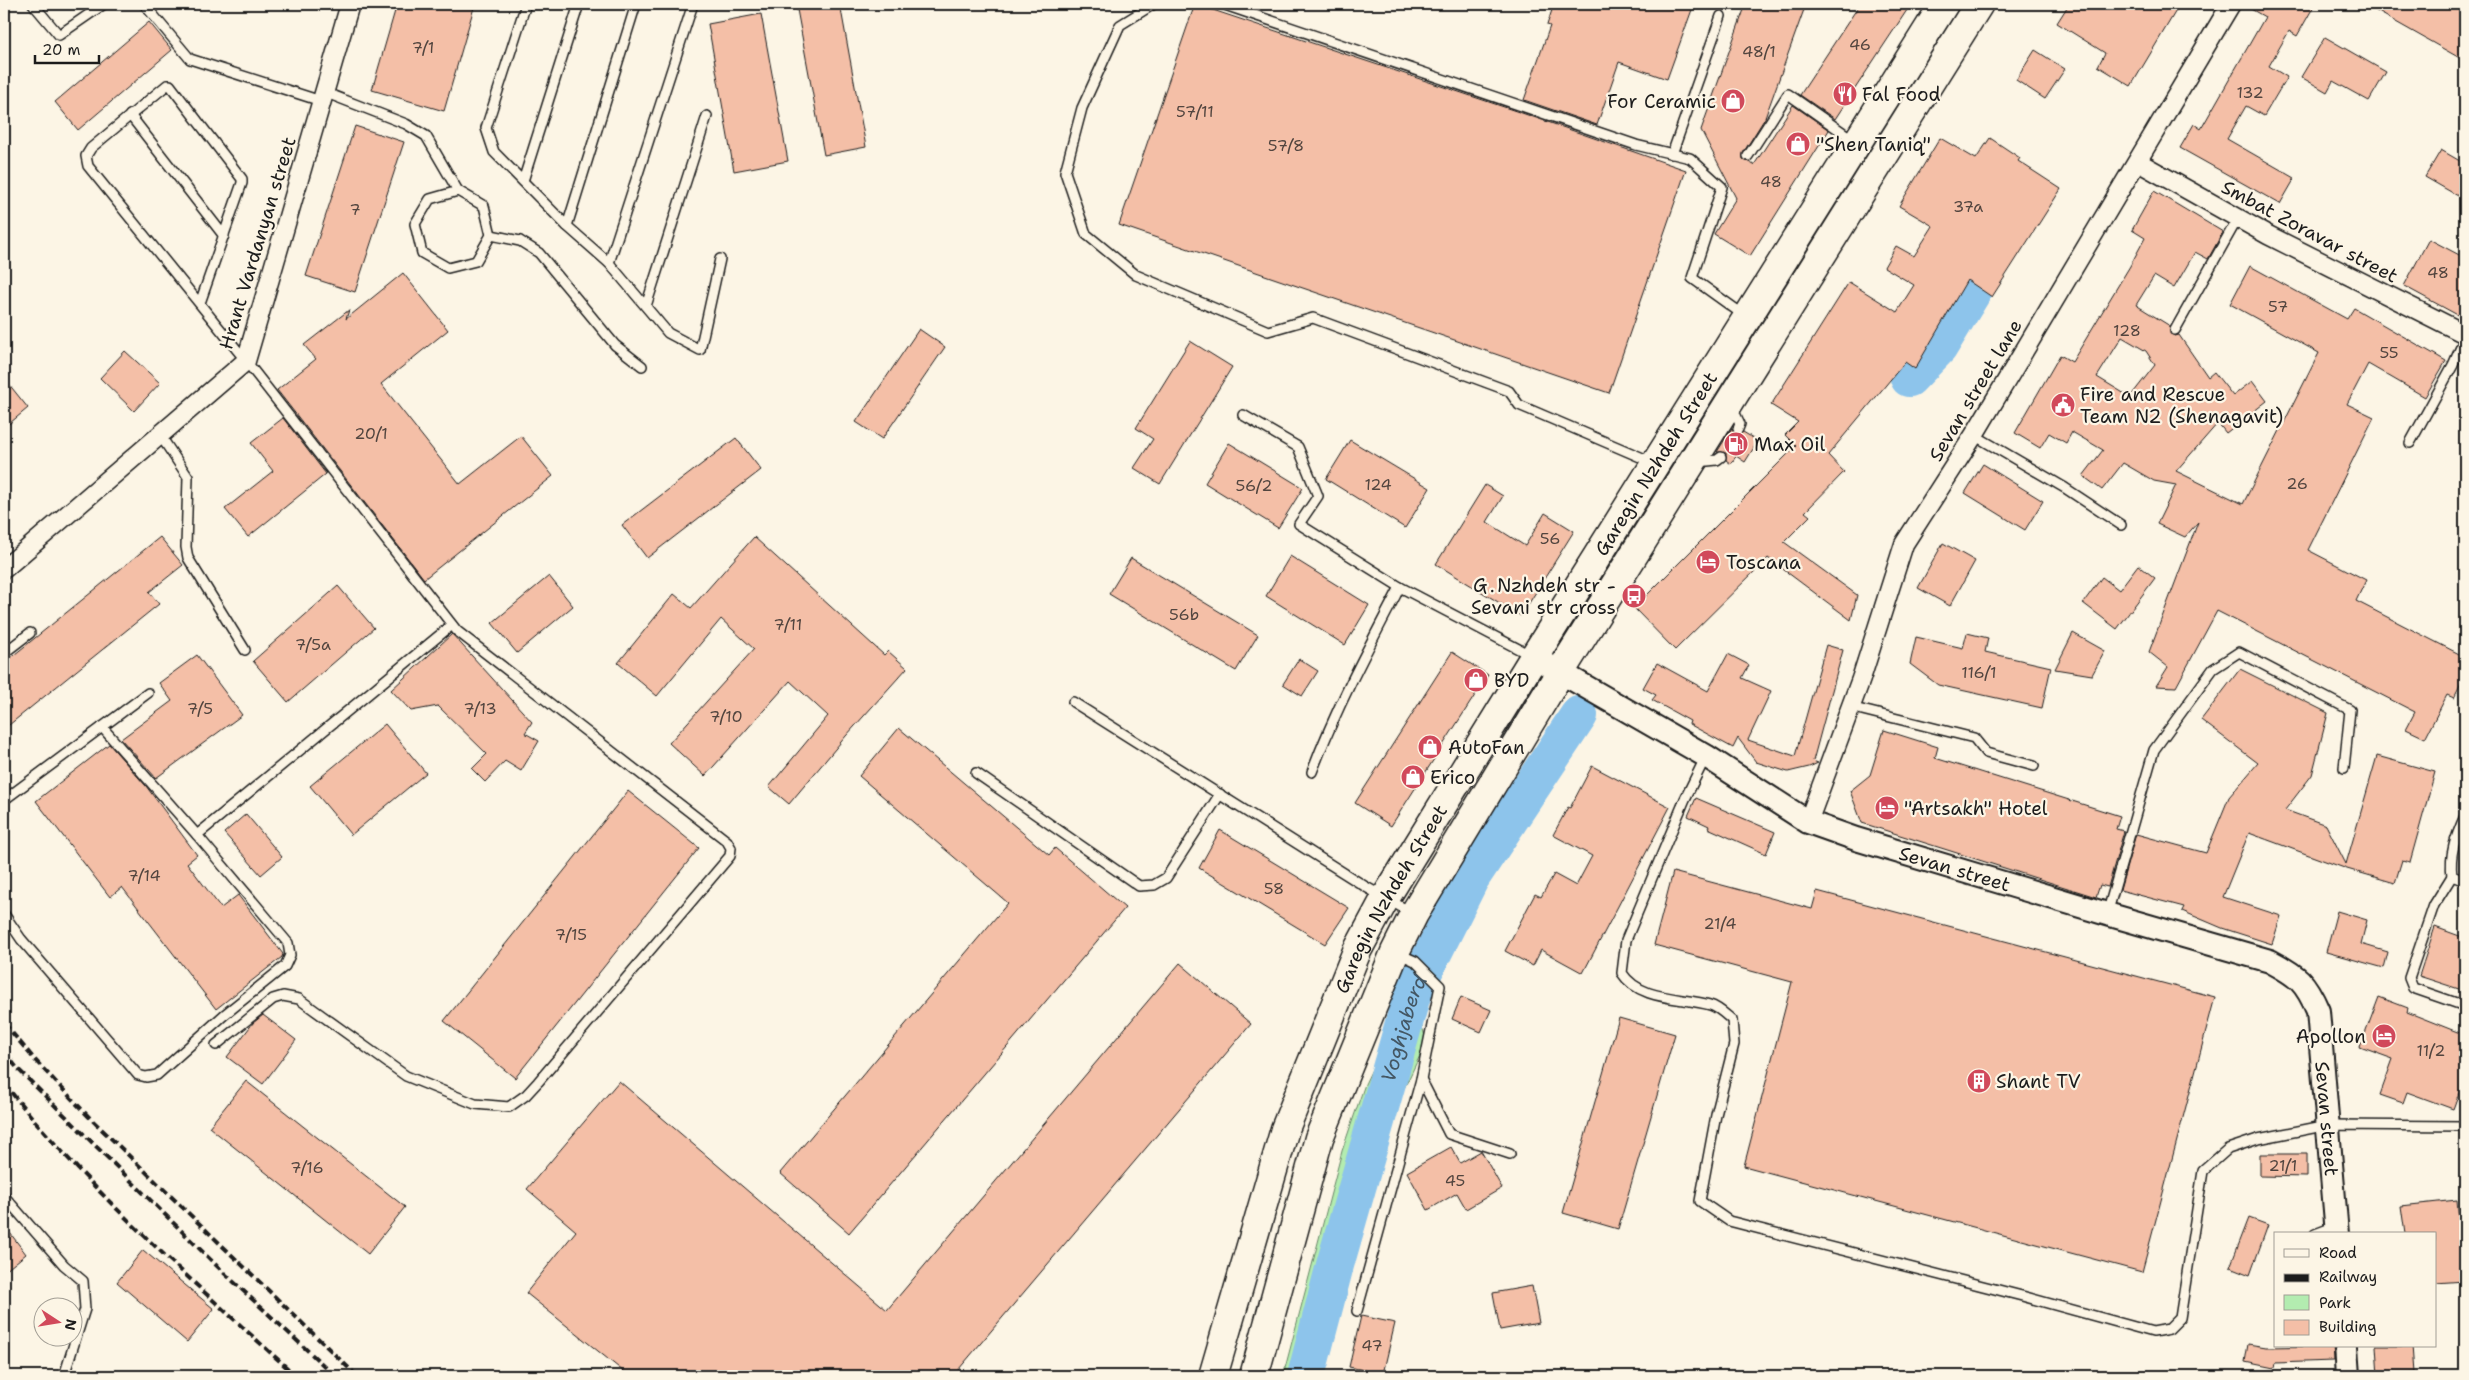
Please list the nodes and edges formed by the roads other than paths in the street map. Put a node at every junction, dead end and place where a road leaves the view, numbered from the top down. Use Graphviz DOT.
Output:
graph roads {
  1 [pos="33,4"];
  2 [pos="104,4"];
  3 [pos="144,4"];
  4 [pos="350,4"];
  5 [pos="526,4"];
  6 [pos="578,4"];
  7 [pos="636,4"];
  8 [pos="693,4"];
  9 [pos="1154,4"];
  10 [pos="1222,4"];
  11 [pos="1944,4"];
  12 [pos="1980,4"];
  13 [pos="2231,4"];
  14 [pos="1720,16"];
  15 [pos="322,96"];
  16 [pos="130,115"];
  17 [pos="707,116"];
  18 [pos="1857,142"];
  19 [pos="1672,154"];
  20 [pos="1748,156"];
  21 [pos="2138,162"];
  22 [pos="523,181"];
  23 [pos="458,191"];
  24 [pos="2238,218"];
  25 [pos="566,226"];
  26 [pos="491,235"];
  27 [pos="224,236"];
  28 [pos="720,259"];
  29 [pos="609,263"];
  30 [pos="200,303"];
  31 [pos="646,306"];
  32 [pos="1747,318"];
  33 [pos="2175,330"];
  34 [pos="2465,334"];
  35 [pos="2465,338"];
  36 [pos="246,361"];
  37 [pos="642,366"];
  38 [pos="1729,402"];
  39 [pos="1243,415"];
  40 [pos="1738,429"];
  41 [pos="160,435"];
  42 [pos="1974,435"];
  43 [pos="2410,443"];
  44 [pos="1721,457"];
  45 [pos="1691,463"];
  46 [pos="1655,464"];
  47 [pos="2121,525"];
  48 [pos="4,569"];
  49 [pos="1400,587"];
  50 [pos="452,625"];
  51 [pos="30,633"];
  52 [pos="245,650"];
  53 [pos="4,652"];
  54 [pos="1534,657"];
  55 [pos="1560,671"];
  56 [pos="148,694"];
  57 [pos="1074,702"];
  58 [pos="1850,707"];
  59 [pos="102,727"];
  60 [pos="1706,756"];
  61 [pos="2034,766"];
  62 [pos="2344,768"];
  63 [pos="1312,772"];
  64 [pos="976,773"];
  65 [pos="1220,794"];
  66 [pos="4,800"];
  67 [pos="2465,816"];
  68 [pos="1808,822"];
  69 [pos="197,835"];
  70 [pos="2452,876"];
  71 [pos="2465,881"];
  72 [pos="1386,897"];
  73 [pos="4,914"];
  74 [pos="1414,914"];
  75 [pos="2106,914"];
  76 [pos="1395,952"];
  77 [pos="2465,1006"];
  78 [pos="216,1045"];
  79 [pos="1422,1079"];
  80 [pos="2328,1125"];
  81 [pos="2465,1126"];
  82 [pos="1510,1154"];
  83 [pos="4,1196"];
  84 [pos="2329,1231"];
  85 [pos="1357,1310"];
  86 [pos="2346,1348"];
  87 [pos="64,1376"];
  88 [pos="1214,1376"];
  89 [pos="1254,1376"];
  90 [pos="2348,1376"];
  1 -- 2 [label="lane"];
  3 -- 15 [label="lane"];
  4 -- 15 [label="street, Hrant Vardanyan street"];
  5 -- 22 [label="lane"];
  6 -- 22 [label="lane"];
  7 -- 25 [label="lane"];
  8 -- 29 [label="lane"];
  9 -- 46 [label="lane"];
  10 -- 19 [label="lane"];
  11 -- 18 [label="main road, Garegin Nzhdeh Street"];
  12 -- 38 [label="main road, Garegin Nzhdeh Street"];
  13 -- 21 [label="street, Sevan street lane"];
  14 -- 19 [label="lane"];
  15 -- 23 [label="lane"];
  15 -- 36 [label="street, Hrant Vardanyan street"];
  16 -- 27 [label="lane"];
  16 -- 27 [label="lane"];
  16 -- 30 [label="lane"];
  17 -- 31 [label="lane"];
  18 -- 20 [label="lane"];
  18 -- 32 [label="main road, Garegin Nzhdeh Street"];
  19 -- 32 [label="lane"];
  21 -- 24 [label="street, Smbat Zoravar street"];
  21 -- 42 [label="street, Sevan street lane"];
  22 -- 25 [label="lane"];
  23 -- 26 [label="lane"];
  23 -- 26 [label="lane"];
  24 -- 33 [label="lane"];
  24 -- 34 [label="street, Smbat Zoravar street"];
  25 -- 29 [label="lane"];
  26 -- 37 [label="lane"];
  27 -- 30 [label="lane"];
  28 -- 31 [label="lane"];
  29 -- 31 [label="lane"];
  30 -- 36 [label="lane"];
  32 -- 46 [label="main road, Garegin Nzhdeh Street"];
  35 -- 43 [label="lane"];
  36 -- 41 [label="street, Hrant Vardanyan street"];
  36 -- 50 [label="lane"];
  38 -- 40 [label="lane"];
  38 -- 45 [label="main road, Garegin Nzhdeh Street"];
  39 -- 49 [label="lane, Sevan street"];
  41 -- 48 [label="street, Hrant Vardanyan street"];
  41 -- 52 [label="lane"];
  42 -- 47 [label="lane"];
  42 -- 58 [label="street, Sevan street lane"];
  44 -- 45 [label="lane"];
  45 -- 55 [label="main road, Garegin Nzhdeh Street"];
  46 -- 54 [label="main road, Garegin Nzhdeh Street"];
  49 -- 54 [label="lane, Sevan street"];
  49 -- 63 [label="lane"];
  50 -- 69 [label="lane"];
  50 -- 78 [label="lane"];
  51 -- 53 [label="lane"];
  54 -- 55 [label="street, Sevan street"];
  54 -- 72 [label="main road, Garegin Nzhdeh Street"];
  55 -- 60 [label="street, Sevan street"];
  55 -- 74 [label="main road, Garegin Nzhdeh Street"];
  56 -- 59 [label="lane"];
  57 -- 65 [label="lane"];
  58 -- 61 [label="lane"];
  58 -- 68 [label="street, Sevan street lane"];
  59 -- 66 [label="lane"];
  59 -- 69 [label="lane"];
  60 -- 68 [label="street, Sevan street"];
  60 -- 80 [label="lane"];
  62 -- 75 [label="lane"];
  64 -- 65 [label="lane"];
  65 -- 72 [label="lane"];
  67 -- 70 [label="lane"];
  68 -- 75 [label="street, Sevan street"];
  69 -- 73 [label="lane"];
  70 -- 71 [label="lane"];
  70 -- 77 [label="lane"];
  72 -- 74 [label="lane"];
  72 -- 88 [label="main road, Garegin Nzhdeh Street"];
  74 -- 76 [label="main road, Garegin Nzhdeh Street"];
  75 -- 80 [label="street, Sevan street"];
  76 -- 79 [label="lane"];
  76 -- 89 [label="main road, Garegin Nzhdeh Street"];
  79 -- 82 [label="lane"];
  79 -- 85 [label="lane"];
  80 -- 81 [label="lane"];
  80 -- 84 [label="street, Sevan street"];
  83 -- 87 [label="lane"];
  86 -- 90 [label="street"];
}
